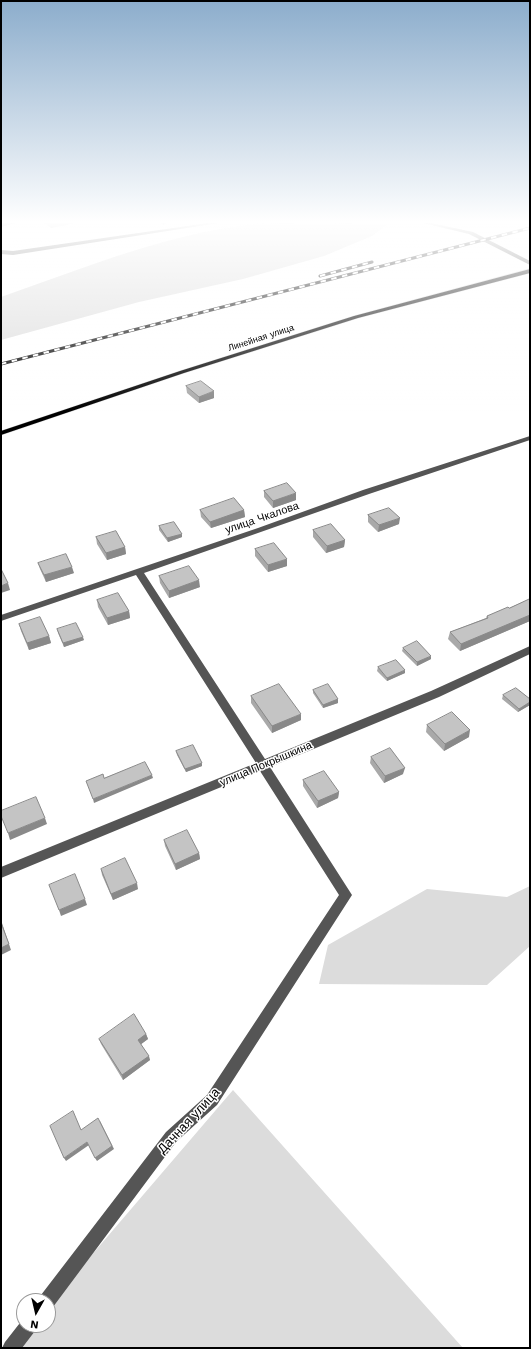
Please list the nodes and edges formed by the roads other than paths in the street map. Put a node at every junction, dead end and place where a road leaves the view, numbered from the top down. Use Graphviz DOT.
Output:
graph roads {
  1 [pos="475,286"];
  2 [pos="1,433"];
  3 [pos="530,438"];
  4 [pos="138,571"];
  5 [pos="1,618"];
  6 [pos="530,650"];
  7 [pos="264,764"];
  8 [pos="1,874"];
  9 [pos="53,1293"];
  10 [pos="23,1333"];
  11 [pos="11,1348"];
  1 -- 2 [label="main road, Линейная улица"];
  3 -- 4 [label="street, улица Чкалова"];
  4 -- 5 [label="street, улица Чкалова"];
  4 -- 7 [label="street"];
  6 -- 7 [label="street, улица Покрышкина"];
  7 -- 8 [label="street, улица Покрышкина"];
  7 -- 9 [label="street, Дачная улица"];
  10 -- 11 [label="street"];
}
